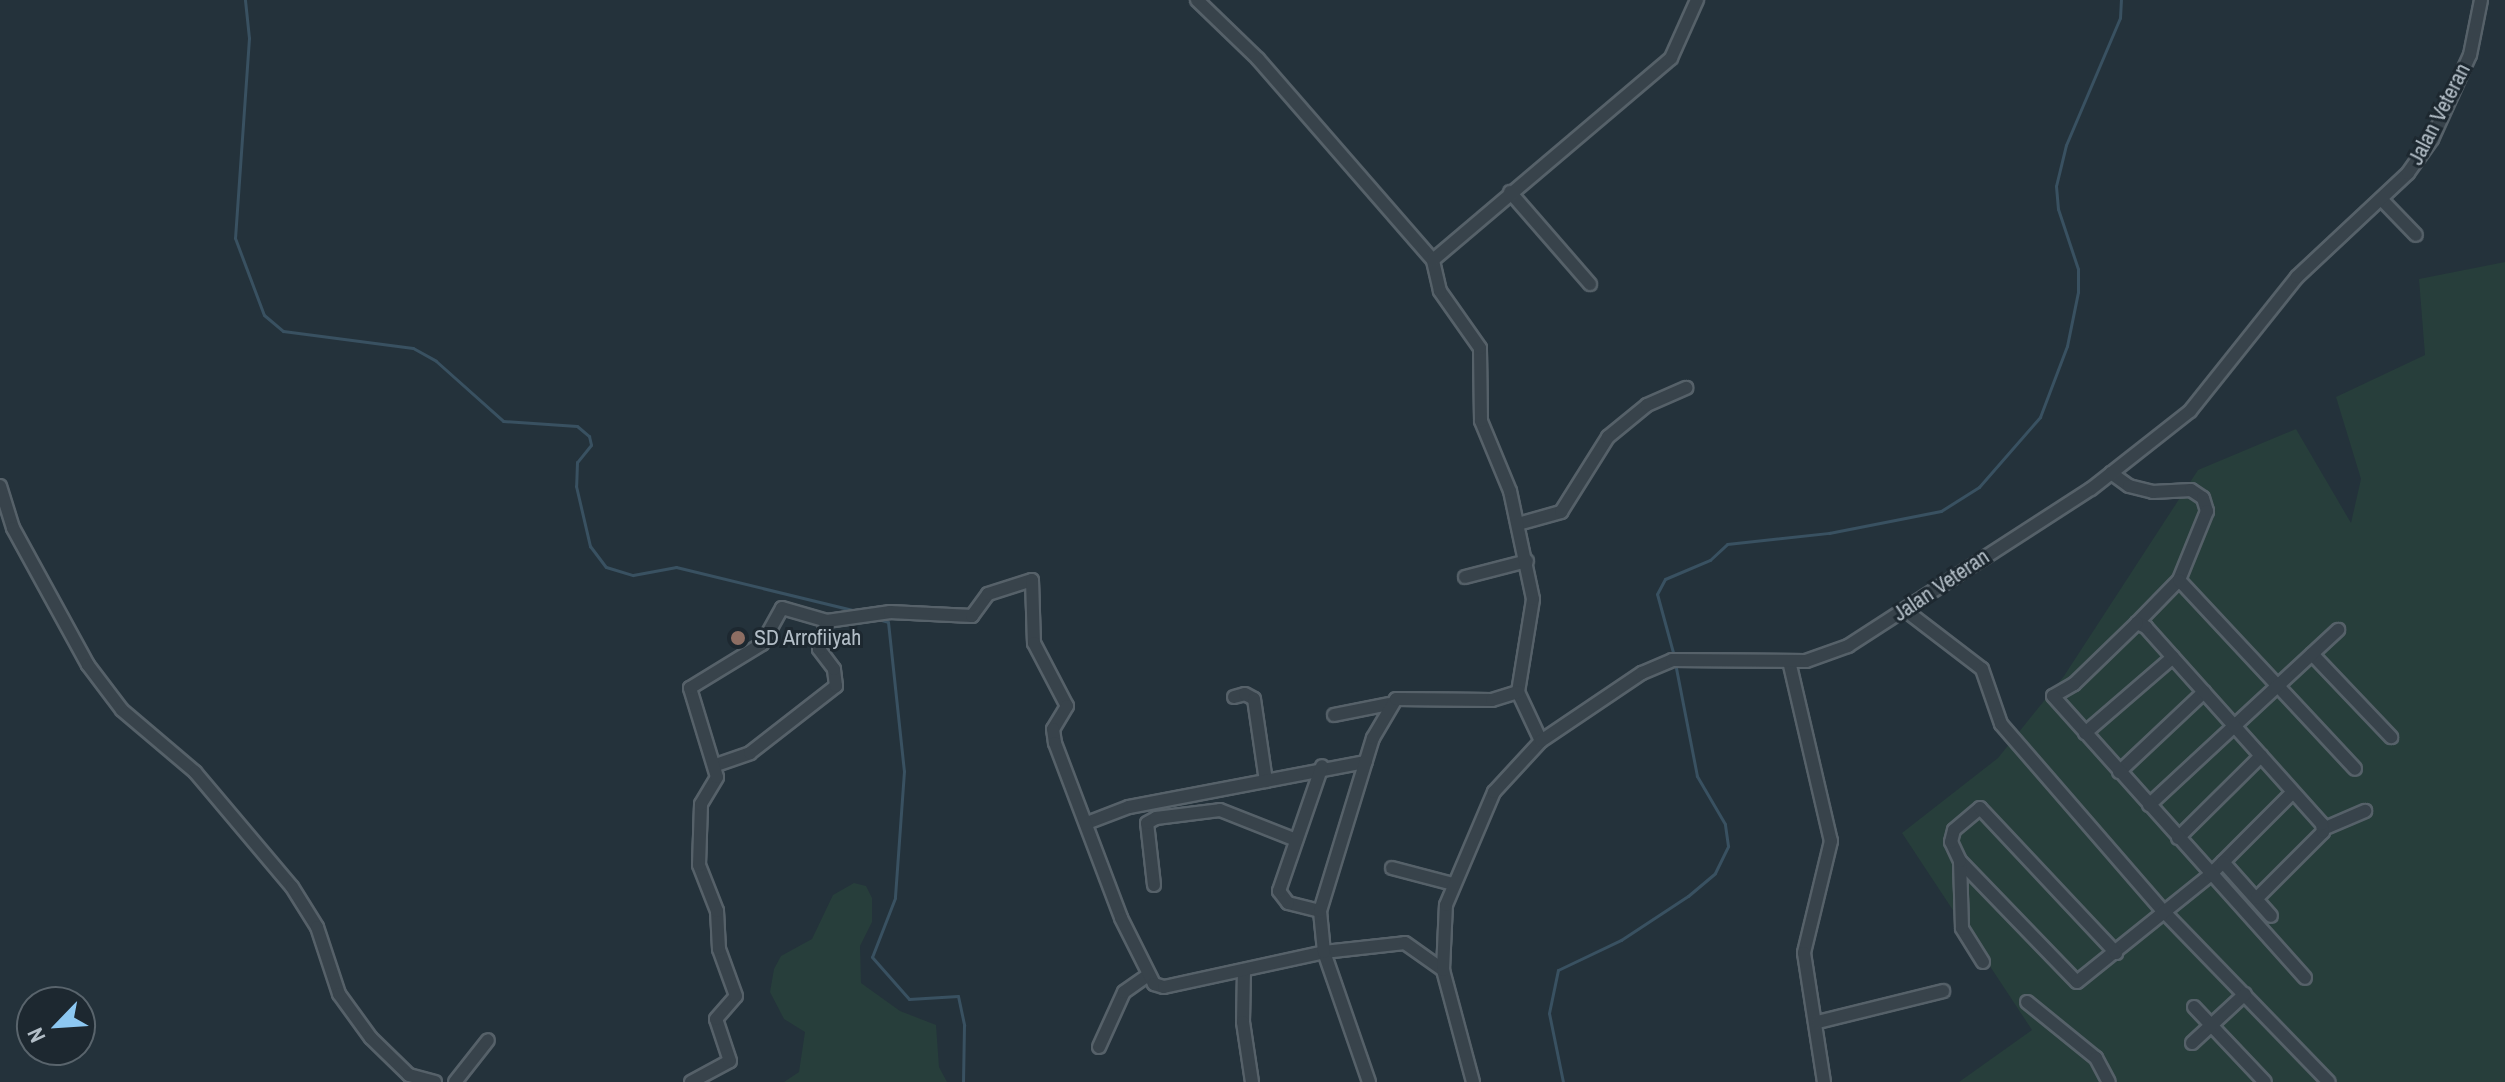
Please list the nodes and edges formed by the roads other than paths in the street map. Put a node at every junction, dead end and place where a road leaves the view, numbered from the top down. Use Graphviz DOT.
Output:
graph roads {
  1 [pos="1197,0"];
  2 [pos="1697,0"];
  3 [pos="2481,0"];
  4 [pos="1510,192"];
  5 [pos="2383,201"];
  6 [pos="2416,235"];
  7 [pos="1433,260"];
  8 [pos="1590,284"];
  9 [pos="1686,388"];
  10 [pos="2116,470"];
  11 [pos="0,486"];
  12 [pos="1518,524"];
  13 [pos="1527,561"];
  14 [pos="1465,577"];
  15 [pos="2179,580"];
  16 [pos="1905,610"];
  17 [pos="827,621"];
  18 [pos="2137,623"];
  19 [pos="2338,630"];
  20 [pos="2312,654"];
  21 [pos="2173,657"];
  22 [pos="1789,661"];
  23 [pos="2277,686"];
  24 [pos="1518,692"];
  25 [pos="2204,692"];
  26 [pos="1234,697"];
  27 [pos="1389,704"];
  28 [pos="1334,715"];
  29 [pos="2233,725"];
  30 [pos="2085,733"];
  31 [pos="2391,737"];
  32 [pos="1541,741"];
  33 [pos="2261,756"];
  34 [pos="1366,762"];
  35 [pos="716,765"];
  36 [pos="1322,766"];
  37 [pos="2355,769"];
  38 [pos="2119,772"];
  39 [pos="1266,781"];
  40 [pos="2293,792"];
  41 [pos="2149,805"];
  42 [pos="2365,811"];
  43 [pos="1087,823"];
  44 [pos="2323,829"];
  45 [pos="2178,838"];
  46 [pos="1296,840"];
  47 [pos="1960,861"];
  48 [pos="2223,862"];
  49 [pos="1392,868"];
  50 [pos="2210,875"];
  51 [pos="1453,884"];
  52 [pos="1154,885"];
  53 [pos="2257,898"];
  54 [pos="1320,911"];
  55 [pos="2165,913"];
  56 [pos="2271,916"];
  57 [pos="1324,952"];
  58 [pos="2116,953"];
  59 [pos="1983,962"];
  60 [pos="1244,970"];
  61 [pos="1443,970"];
  62 [pos="1147,976"];
  63 [pos="2305,978"];
  64 [pos="1943,991"];
  65 [pos="2245,994"];
  66 [pos="2027,1002"];
  67 [pos="2194,1007"];
  68 [pos="1818,1022"];
  69 [pos="2211,1025"];
  70 [pos="488,1040"];
  71 [pos="2192,1043"];
  72 [pos="1099,1047"];
  73 [pos="695,1081"];
  74 [pos="435,1082"];
  75 [pos="455,1082"];
  76 [pos="1252,1082"];
  77 [pos="1369,1082"];
  78 [pos="1473,1082"];
  79 [pos="1824,1082"];
  80 [pos="2109,1082"];
  81 [pos="2265,1082"];
  82 [pos="2329,1082"];
  1 -- 7 [label="street"];
  2 -- 4 [label="street"];
  3 -- 5 [label="street, Jalan Veteran"];
  4 -- 7 [label="street"];
  4 -- 8 [label="street"];
  5 -- 6 [label="street"];
  5 -- 10 [label="street, Jalan Veteran"];
  7 -- 12 [label="street"];
  9 -- 12 [label="street"];
  10 -- 15 [label="street"];
  10 -- 16 [label="street, Jalan Veteran"];
  11 -- 74 [label="street"];
  12 -- 13 [label="street"];
  13 -- 14 [label="street"];
  13 -- 24 [label="street"];
  15 -- 18 [label="street"];
  15 -- 23 [label="street"];
  16 -- 22 [label="street, Jalan Veteran"];
  16 -- 55 [label="street"];
  17 -- 35 [label="street"];
  17 -- 35 [label="street"];
  17 -- 43 [label="street"];
  18 -- 21 [label="street"];
  18 -- 30 [label="street"];
  19 -- 20 [label="street"];
  20 -- 23 [label="street"];
  20 -- 31 [label="street"];
  21 -- 25 [label="street"];
  21 -- 30 [label="street"];
  22 -- 32 [label="street, Jalan Veteran"];
  22 -- 68 [label="street"];
  23 -- 29 [label="street"];
  23 -- 37 [label="street"];
  24 -- 27 [label="street"];
  24 -- 32 [label="street"];
  25 -- 29 [label="street"];
  25 -- 38 [label="street"];
  26 -- 39 [label="street"];
  27 -- 28 [label="street"];
  27 -- 34 [label="street"];
  29 -- 33 [label="street"];
  29 -- 41 [label="street"];
  30 -- 38 [label="street"];
  32 -- 51 [label="street, Jalan Veteran"];
  33 -- 40 [label="street"];
  33 -- 45 [label="street"];
  34 -- 36 [label="street"];
  34 -- 54 [label="street"];
  35 -- 73 [label="street"];
  36 -- 39 [label="street"];
  36 -- 46 [label="street"];
  38 -- 41 [label="street"];
  39 -- 43 [label="street"];
  40 -- 44 [label="street"];
  40 -- 48 [label="street"];
  41 -- 45 [label="street"];
  42 -- 44 [label="street"];
  43 -- 62 [label="street"];
  44 -- 53 [label="street"];
  45 -- 50 [label="street"];
  46 -- 52 [label="street"];
  46 -- 54 [label="street"];
  47 -- 58 [label="street"];
  47 -- 58 [label="street"];
  47 -- 59 [label="street"];
  48 -- 50 [label="street"];
  48 -- 53 [label="street"];
  49 -- 51 [label="street"];
  50 -- 55 [label="street"];
  50 -- 63 [label="street"];
  51 -- 61 [label="street, Jalan Veteran"];
  53 -- 56 [label="street"];
  54 -- 57 [label="street"];
  55 -- 58 [label="street"];
  55 -- 65 [label="street"];
  57 -- 60 [label="street"];
  57 -- 61 [label="street"];
  57 -- 77 [label="street"];
  60 -- 62 [label="street"];
  60 -- 76 [label="street"];
  61 -- 78 [label="street, Jalan Veteran"];
  62 -- 72 [label="street"];
  64 -- 68 [label="street"];
  65 -- 69 [label="street"];
  65 -- 82 [label="street"];
  66 -- 80 [label="street"];
  67 -- 69 [label="street"];
  68 -- 79 [label="street"];
  69 -- 71 [label="street"];
  69 -- 81 [label="street"];
  70 -- 75 [label="street"];
}
